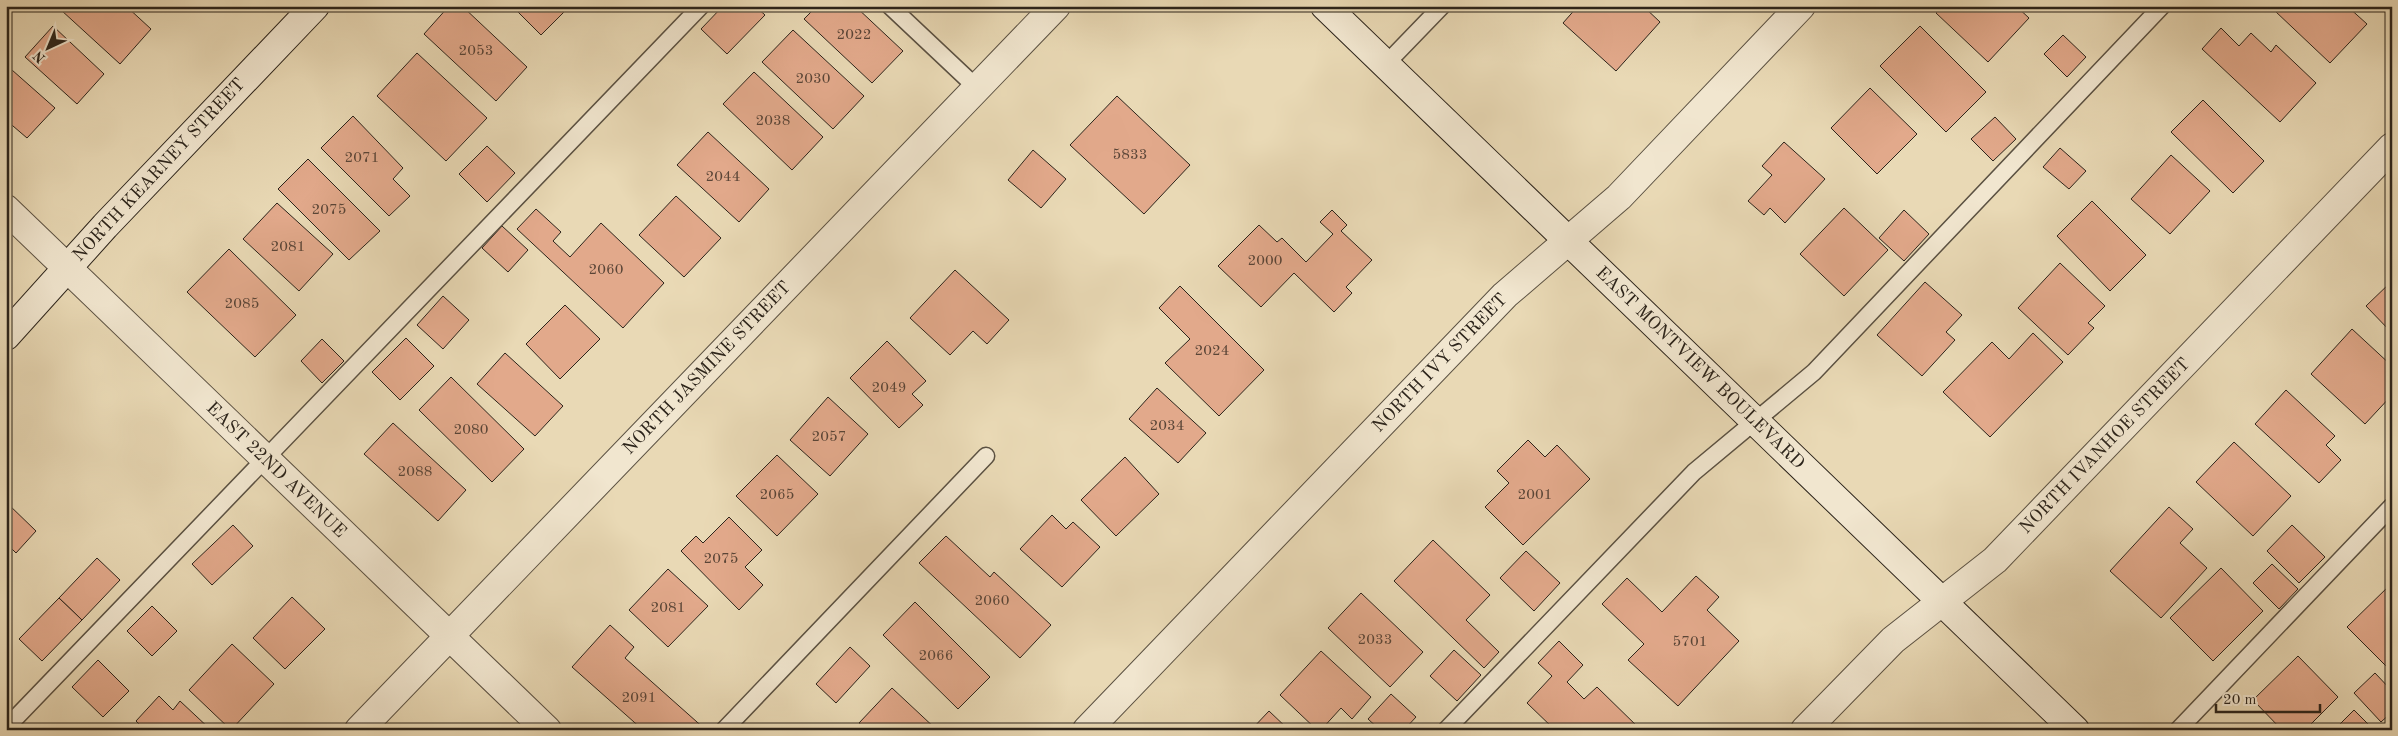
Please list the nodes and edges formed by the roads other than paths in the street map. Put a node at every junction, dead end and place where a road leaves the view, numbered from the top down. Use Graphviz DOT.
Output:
graph roads {
  1 [pos="315,6"];
  2 [pos="701,6"];
  3 [pos="890,6"];
  4 [pos="1056,6"];
  5 [pos="1325,6"];
  6 [pos="1442,6"];
  7 [pos="1801,6"];
  8 [pos="2162,6"];
  9 [pos="1385,65"];
  10 [pos="978,88"];
  11 [pos="2392,146"];
  12 [pos="6,209"];
  13 [pos="1568,240"];
  14 [pos="67,268"];
  15 [pos="6,336"];
  16 [pos="1756,422"];
  17 [pos="986,456"];
  18 [pos="264,458"];
  19 [pos="2392,506"];
  20 [pos="1943,602"];
  21 [pos="449,635"];
  22 [pos="6,728"];
  23 [pos="359,730"];
  24 [pos="547,730"];
  25 [pos="724,730"];
  26 [pos="1086,730"];
  27 [pos="1446,730"];
  28 [pos="1805,730"];
  29 [pos="2075,730"];
  30 [pos="2178,730"];
  1 -- 14 [label="street, NORTH KEARNEY STREET"];
  2 -- 18 [label="lane"];
  3 -- 10 [label="lane"];
  4 -- 10 [label="street, NORTH JASMINE STREET"];
  5 -- 9 [label="street, EAST MONTVIEW BOULEVARD"];
  6 -- 9 [label="lane"];
  7 -- 13 [label="street, NORTH IVY STREET"];
  8 -- 16 [label="lane"];
  9 -- 13 [label="street, EAST MONTVIEW BOULEVARD"];
  10 -- 21 [label="street, NORTH JASMINE STREET"];
  11 -- 20 [label="street, NORTH IVANHOE STREET"];
  12 -- 14 [label="street, EAST 22ND AVENUE"];
  13 -- 16 [label="street, EAST MONTVIEW BOULEVARD"];
  13 -- 26 [label="street, NORTH IVY STREET"];
  14 -- 15 [label="street, NORTH KEARNEY STREET"];
  14 -- 18 [label="street, EAST 22ND AVENUE"];
  16 -- 20 [label="street, EAST MONTVIEW BOULEVARD"];
  16 -- 27 [label="lane"];
  17 -- 25 [label="lane"];
  18 -- 21 [label="street, EAST 22ND AVENUE"];
  18 -- 22 [label="lane"];
  19 -- 30 [label="lane"];
  20 -- 28 [label="street, NORTH IVANHOE STREET"];
  20 -- 29 [label="street, EAST MONTVIEW BOULEVARD"];
  21 -- 23 [label="street, NORTH JASMINE STREET"];
  21 -- 24 [label="street, EAST 22ND AVENUE"];
}
